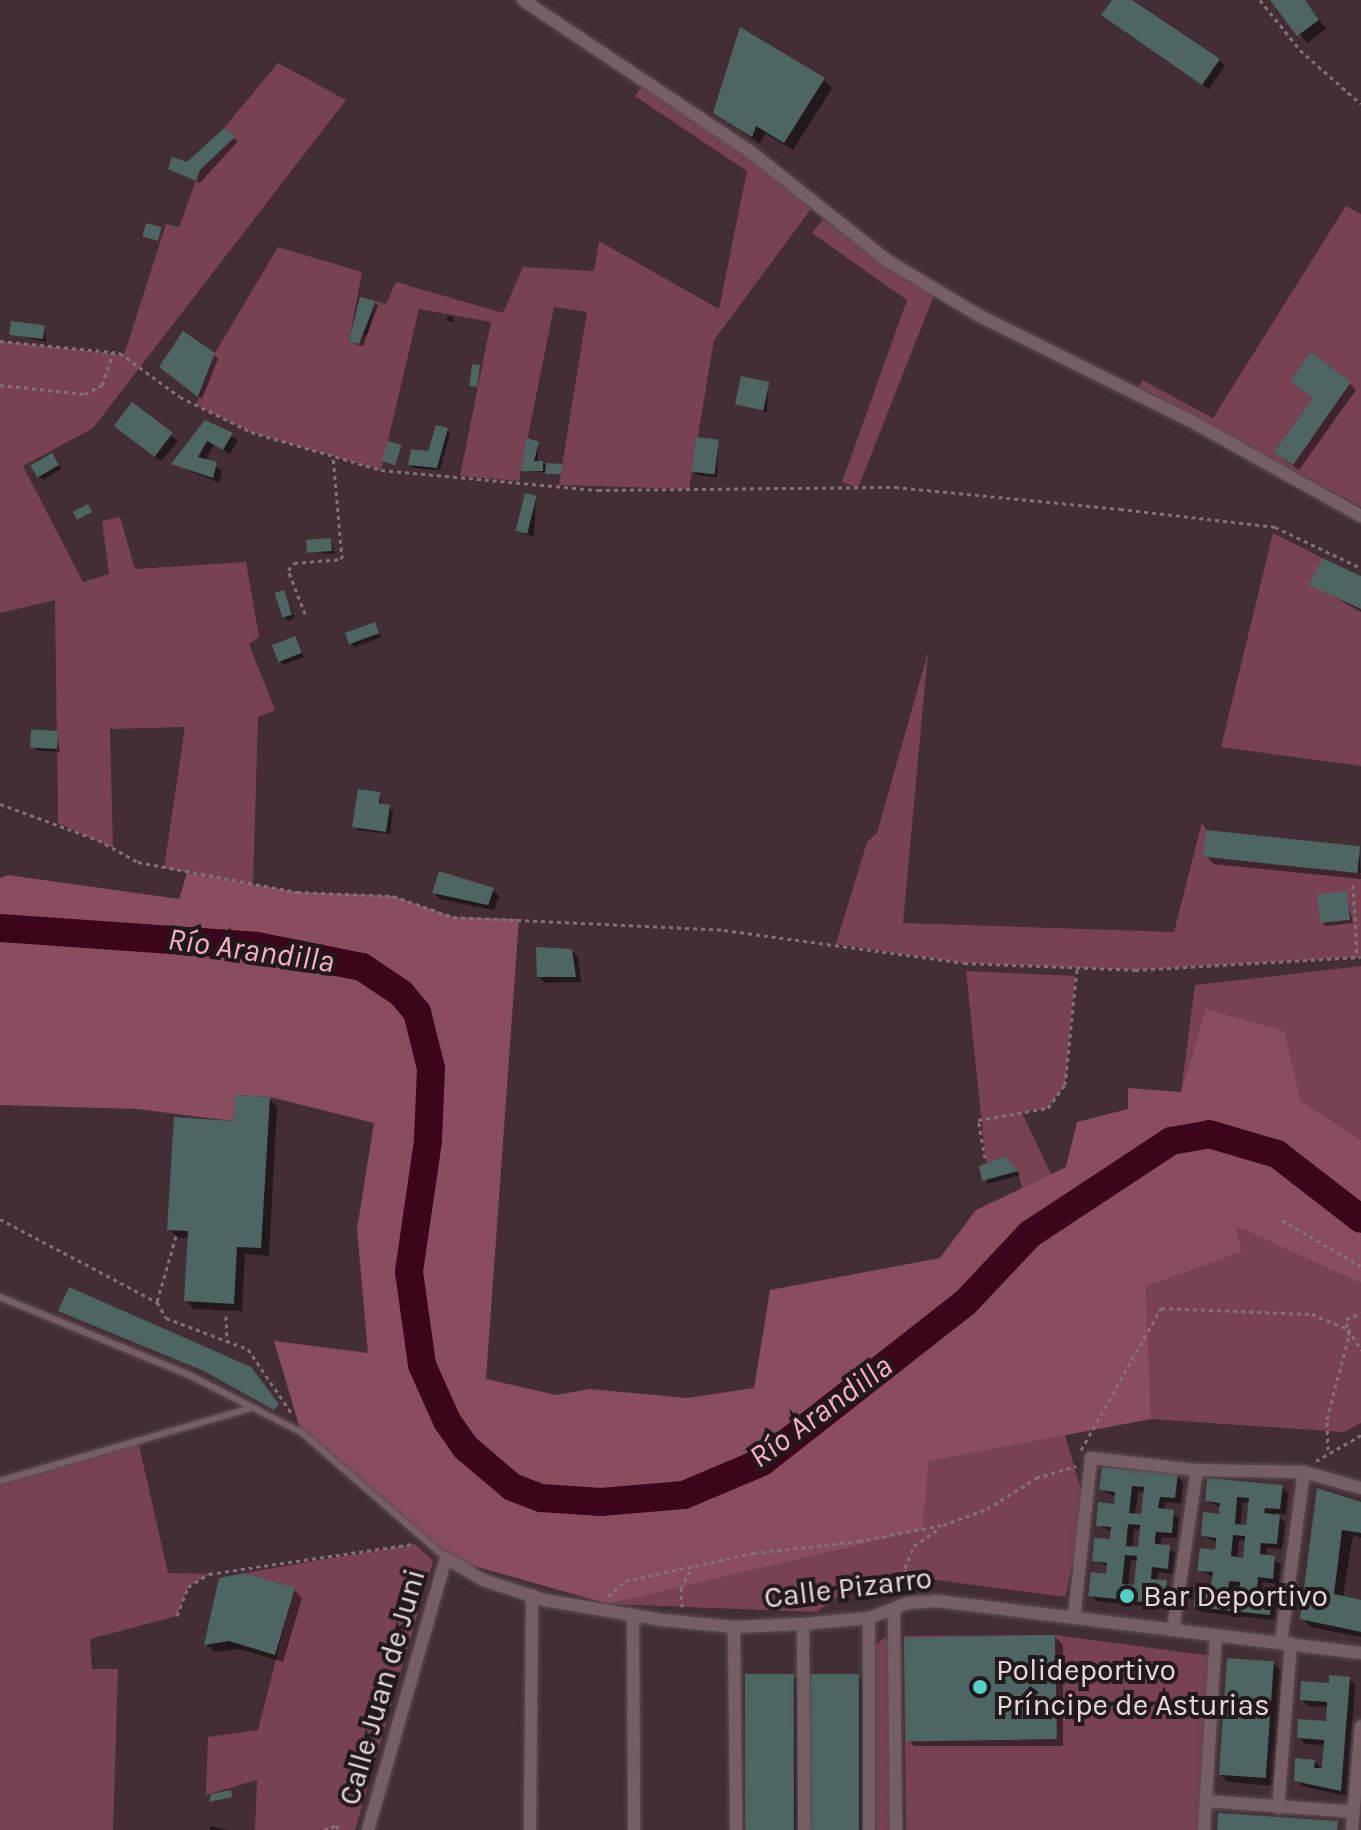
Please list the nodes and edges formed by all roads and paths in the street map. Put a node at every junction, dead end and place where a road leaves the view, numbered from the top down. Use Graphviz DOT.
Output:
graph roads {
  1 [pos="523,0"];
  2 [pos="1260,0"];
  3 [pos="1361,104"];
  4 [pos="0,341"];
  5 [pos="113,352"];
  6 [pos="0,385"];
  7 [pos="333,457"];
  8 [pos="1361,516"];
  9 [pos="1361,568"];
  10 [pos="305,614"];
  11 [pos="0,804"];
  12 [pos="1353,885"];
  13 [pos="1359,957"];
  14 [pos="1077,968"];
  15 [pos="985,1158"];
  16 [pos="0,1219"];
  17 [pos="1282,1220"];
  18 [pos="176,1236"];
  19 [pos="1361,1266"];
  20 [pos="0,1297"];
  21 [pos="157,1302"];
  22 [pos="1361,1313"];
  23 [pos="226,1316"];
  24 [pos="1348,1329"];
  25 [pos="227,1341"];
  26 [pos="1361,1350"];
  27 [pos="251,1408"];
  28 [pos="301,1432"];
  29 [pos="1361,1435"];
  30 [pos="1328,1450"];
  31 [pos="1081,1455"];
  32 [pos="1081,1464"];
  33 [pos="1197,1470"];
  34 [pos="1304,1472"];
  35 [pos="0,1481"];
  36 [pos="1361,1488"];
  37 [pos="943,1525"];
  38 [pos="446,1558"];
  39 [pos="692,1566"];
  40 [pos="532,1595"];
  41 [pos="908,1603"];
  42 [pos="594,1609"];
  43 [pos="894,1610"];
  44 [pos="177,1616"];
  45 [pos="633,1616"];
  46 [pos="869,1618"];
  47 [pos="1074,1618"];
  48 [pos="682,1622"];
  49 [pos="803,1624"];
  50 [pos="734,1627"];
  51 [pos="1173,1630"];
  52 [pos="1216,1635"];
  53 [pos="1286,1643"];
  54 [pos="1361,1653"];
  55 [pos="1361,1726"];
  56 [pos="1205,1801"];
  57 [pos="1278,1808"];
  58 [pos="1354,1812"];
  59 [pos="324,1830"];
  60 [pos="338,1830"];
  61 [pos="368,1830"];
  62 [pos="530,1830"];
  63 [pos="634,1830"];
  64 [pos="736,1830"];
  65 [pos="804,1830"];
  66 [pos="869,1830"];
  67 [pos="896,1830"];
  68 [pos="1204,1830"];
  69 [pos="1352,1830"];
  1 -- 8 [label="street"];
  2 -- 3 [label="path"];
  4 -- 5 [label="path"];
  5 -- 6 [label="path"];
  5 -- 7 [label="path"];
  7 -- 9 [label="path"];
  7 -- 10 [label="path"];
  11 -- 14 [label="path"];
  12 -- 13 [label="path"];
  13 -- 14 [label="path"];
  14 -- 15 [label="path"];
  16 -- 21 [label="path"];
  17 -- 19 [label="path"];
  18 -- 21 [label="path"];
  20 -- 27 [label="lane"];
  21 -- 25 [label="path"];
  22 -- 24 [label="path"];
  23 -- 25 [label="path"];
  24 -- 26 [label="path"];
  24 -- 30 [label="path"];
  24 -- 31 [label="path"];
  25 -- 28 [label="path"];
  27 -- 28 [label="lane"];
  27 -- 35 [label="lane"];
  28 -- 38 [label="lane"];
  29 -- 30 [label="path"];
  30 -- 34 [label="path"];
  32 -- 37 [label="path"];
  33 -- 34 [label="street"];
  33 -- 47 [label="street"];
  33 -- 51 [label="street"];
  34 -- 36 [label="street"];
  34 -- 53 [label="street"];
  37 -- 39 [label="path"];
  37 -- 41 [label="path"];
  38 -- 40 [label="street, Calle Pizarro"];
  38 -- 44 [label="path"];
  38 -- 61 [label="street, Calle Juan de Juni"];
  39 -- 42 [label="path"];
  39 -- 48 [label="path"];
  40 -- 42 [label="street, Calle Pizarro"];
  40 -- 62 [label="street"];
  41 -- 43 [label="street, Calle Pizarro"];
  41 -- 47 [label="street, Calle Pizarro"];
  42 -- 45 [label="street, Calle Pizarro"];
  43 -- 46 [label="street, Calle Pizarro"];
  43 -- 67 [label="street"];
  45 -- 48 [label="street, Calle Pizarro"];
  45 -- 63 [label="street"];
  46 -- 49 [label="street, Calle Pizarro"];
  46 -- 66 [label="street"];
  47 -- 51 [label="street, Calle Pizarro"];
  48 -- 50 [label="street, Calle Pizarro"];
  49 -- 50 [label="street, Calle Pizarro"];
  49 -- 65 [label="street"];
  50 -- 64 [label="street"];
  51 -- 52 [label="street, Calle Pizarro"];
  52 -- 53 [label="street, Calle Pizarro"];
  52 -- 56 [label="street"];
  53 -- 54 [label="street, Calle Pizarro"];
  53 -- 57 [label="street"];
  55 -- 58 [label="street"];
  56 -- 57 [label="street"];
  56 -- 68 [label="street"];
  57 -- 58 [label="street"];
  58 -- 69 [label="street"];
  59 -- 60 [label="path"];
}
